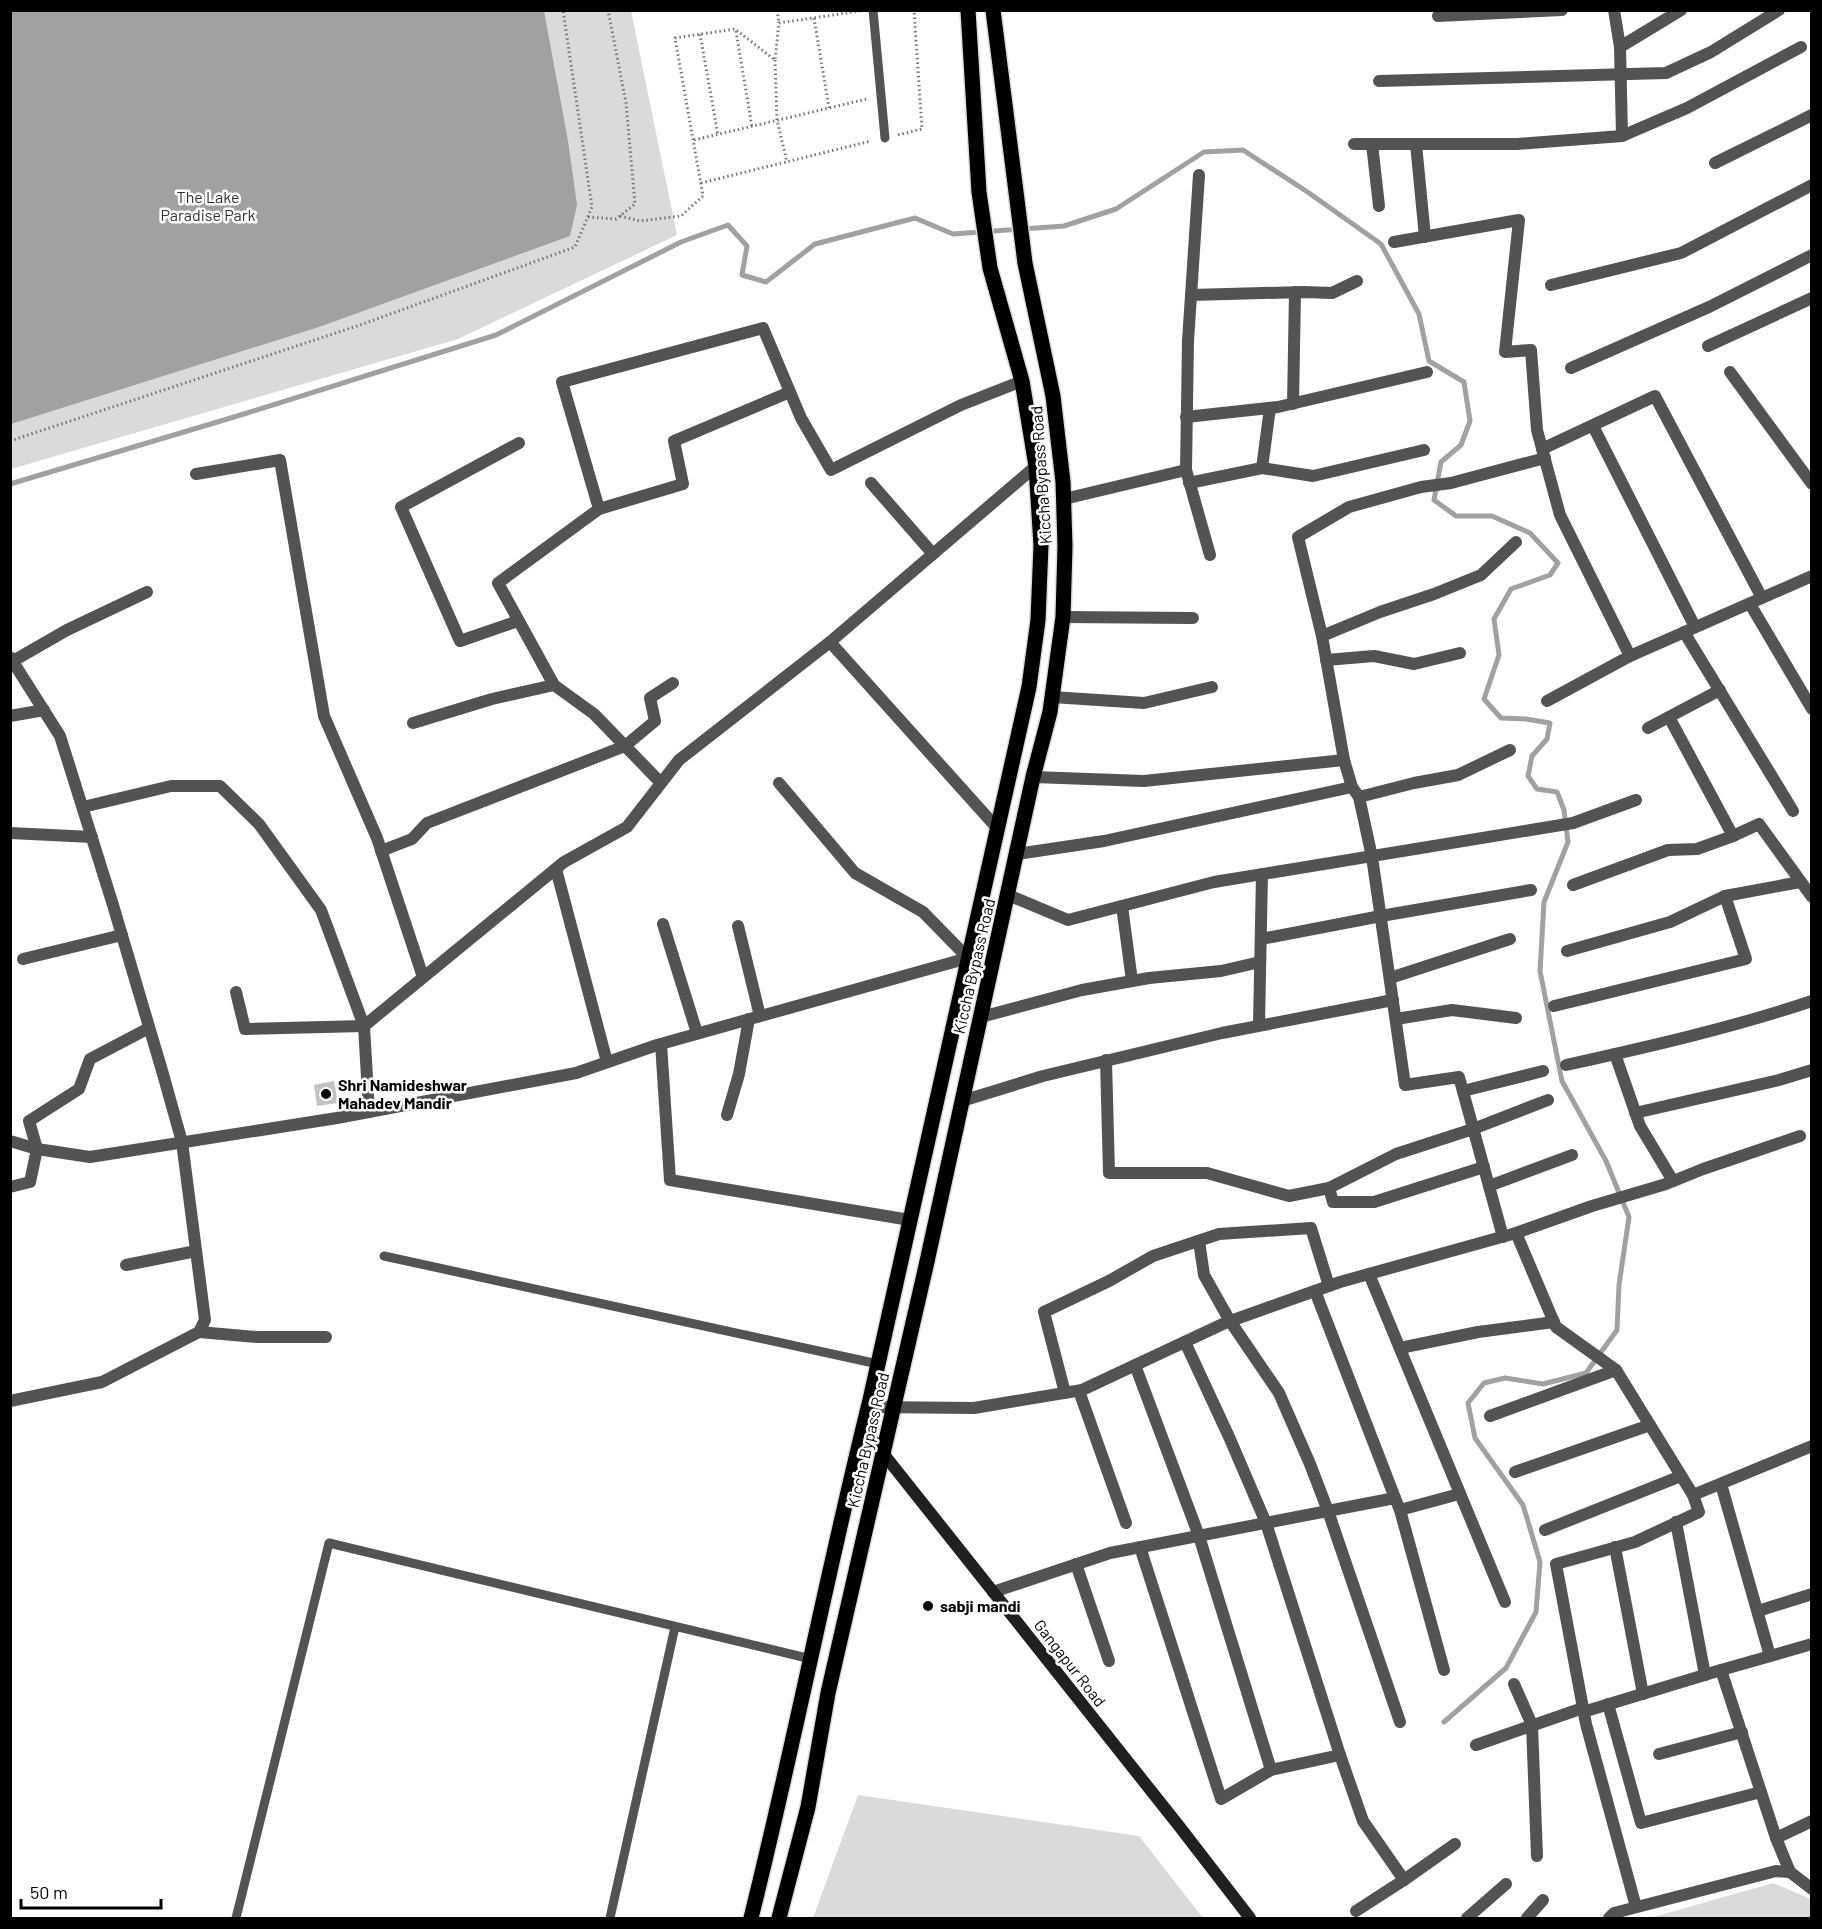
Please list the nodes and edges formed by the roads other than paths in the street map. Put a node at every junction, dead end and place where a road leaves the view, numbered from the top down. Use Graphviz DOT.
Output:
graph roads {
  1 [pos="873,10"];
  2 [pos="968,10"];
  3 [pos="993,10"];
  4 [pos="1562,10"];
  5 [pos="1614,10"];
  6 [pos="1681,10"];
  7 [pos="1779,10"];
  8 [pos="1438,16"];
  9 [pos="1620,47"];
  10 [pos="1801,47"];
  11 [pos="1622,75"];
  12 [pos="1379,81"];
  13 [pos="1812,115"];
  14 [pos="1622,136"];
  15 [pos="885,138"];
  16 [pos="1354,144"];
  17 [pos="1372,144"];
  18 [pos="1416,144"];
  19 [pos="1715,163"];
  20 [pos="1199,175"];
  21 [pos="1812,185"];
  22 [pos="1379,206"];
  23 [pos="1425,237"];
  24 [pos="1394,242"];
  25 [pos="1812,255"];
  26 [pos="1358,280"];
  27 [pos="1551,285"];
  28 [pos="1295,292"];
  29 [pos="1191,295"];
  30 [pos="1812,298"];
  31 [pos="1708,346"];
  32 [pos="1571,368"];
  33 [pos="1427,372"];
  34 [pos="1730,372"];
  35 [pos="1022,381"];
  36 [pos="790,392"];
  37 [pos="1293,404"];
  38 [pos="1270,408"];
  39 [pos="1186,417"];
  40 [pos="1593,426"];
  41 [pos="519,443"];
  42 [pos="1424,450"];
  43 [pos="1544,454"];
  44 [pos="1036,466"];
  45 [pos="1262,468"];
  46 [pos="1186,470"];
  47 [pos="196,474"];
  48 [pos="871,483"];
  49 [pos="1189,483"];
  50 [pos="1812,484"];
  51 [pos="1064,499"];
  52 [pos="599,509"];
  53 [pos="1516,542"];
  54 [pos="933,554"];
  55 [pos="1210,555"];
  56 [pos="1812,576"];
  57 [pos="147,592"];
  58 [pos="1762,598"];
  59 [pos="1039,601"];
  60 [pos="1750,604"];
  61 [pos="1063,610"];
  62 [pos="1193,618"];
  63 [pos="518,621"];
  64 [pos="1690,629"];
  65 [pos="1322,636"];
  66 [pos="830,642"];
  67 [pos="1460,653"];
  68 [pos="1630,656"];
  69 [pos="12,659"];
  70 [pos="1326,660"];
  71 [pos="673,683"];
  72 [pos="554,685"];
  73 [pos="1212,687"];
  74 [pos="1720,690"];
  75 [pos="1052,697"];
  76 [pos="1547,701"];
  77 [pos="1812,709"];
  78 [pos="44,710"];
  79 [pos="10,716"];
  80 [pos="1669,717"];
  81 [pos="413,723"];
  82 [pos="1648,728"];
  83 [pos="625,746"];
  84 [pos="1510,750"];
  85 [pos="1344,760"];
  86 [pos="1033,777"];
  87 [pos="661,783"];
  88 [pos="779,783"];
  89 [pos="1355,792"];
  90 [pos="1636,800"];
  91 [pos="83,807"];
  92 [pos="1793,811"];
  93 [pos="997,828"];
  94 [pos="10,833"];
  95 [pos="1733,836"];
  96 [pos="92,837"];
  97 [pos="381,851"];
  98 [pos="1017,854"];
  99 [pos="1372,857"];
  100 [pos="556,869"];
  101 [pos="1262,874"];
  102 [pos="1800,882"];
  103 [pos="1573,885"];
  104 [pos="1531,890"];
  105 [pos="1008,895"];
  106 [pos="1725,896"];
  107 [pos="1812,897"];
  108 [pos="1122,906"];
  109 [pos="1381,916"];
  110 [pos="663,924"];
  111 [pos="738,926"];
  112 [pos="122,935"];
  113 [pos="1261,939"];
  114 [pos="1510,939"];
  115 [pos="1567,951"];
  116 [pos="968,958"];
  117 [pos="23,959"];
  118 [pos="1260,962"];
  119 [pos="993,964"];
  120 [pos="423,976"];
  121 [pos="1390,978"];
  122 [pos="1132,981"];
  123 [pos="236,992"];
  124 [pos="1393,1000"];
  125 [pos="1812,1001"];
  126 [pos="1554,1006"];
  127 [pos="755,1017"];
  128 [pos="981,1017"];
  129 [pos="1516,1018"];
  130 [pos="1396,1019"];
  131 [pos="1259,1025"];
  132 [pos="364,1026"];
  133 [pos="149,1028"];
  134 [pos="697,1033"];
  135 [pos="661,1044"];
  136 [pos="1615,1054"];
  137 [pos="1106,1060"];
  138 [pos="607,1062"];
  139 [pos="1566,1065"];
  140 [pos="1812,1070"];
  141 [pos="1543,1071"];
  142 [pos="1463,1091"];
  143 [pos="938,1094"];
  144 [pos="1548,1100"];
  145 [pos="962,1101"];
  146 [pos="369,1112"];
  147 [pos="1635,1113"];
  148 [pos="727,1115"];
  149 [pos="1473,1129"];
  150 [pos="1800,1136"];
  151 [pos="10,1141"];
  152 [pos="182,1142"];
  153 [pos="37,1149"];
  154 [pos="1572,1155"];
  155 [pos="1484,1167"];
  156 [pos="1673,1181"];
  157 [pos="1489,1186"];
  158 [pos="10,1187"];
  159 [pos="1329,1188"];
  160 [pos="910,1220"];
  161 [pos="1516,1233"];
  162 [pos="1503,1237"];
  163 [pos="1198,1241"];
  164 [pos="196,1251"];
  165 [pos="384,1256"];
  166 [pos="126,1265"];
  167 [pos="1369,1274"];
  168 [pos="1329,1286"];
  169 [pos="1315,1291"];
  170 [pos="1230,1321"];
  171 [pos="1554,1322"];
  172 [pos="200,1332"];
  173 [pos="326,1337"];
  174 [pos="1185,1342"];
  175 [pos="1400,1348"];
  176 [pos="878,1364"];
  177 [pos="1135,1365"];
  178 [pos="1612,1367"];
  179 [pos="903,1371"];
  180 [pos="1079,1391"];
  181 [pos="1065,1393"];
  182 [pos="10,1401"];
  183 [pos="868,1407"];
  184 [pos="894,1408"];
  185 [pos="1490,1416"];
  186 [pos="1650,1425"];
  187 [pos="863,1428"];
  188 [pos="1812,1446"];
  189 [pos="884,1454"];
  190 [pos="1515,1472"];
  191 [pos="1681,1476"];
  192 [pos="1721,1484"];
  193 [pos="1460,1494"];
  194 [pos="1693,1495"];
  195 [pos="846,1499"];
  196 [pos="870,1504"];
  197 [pos="1397,1504"];
  198 [pos="1328,1511"];
  199 [pos="1676,1522"];
  200 [pos="1126,1523"];
  201 [pos="1266,1523"];
  202 [pos="1545,1530"];
  203 [pos="1199,1536"];
  204 [pos="1140,1547"];
  205 [pos="1615,1547"];
  206 [pos="1076,1564"];
  207 [pos="993,1592"];
  208 [pos="1812,1594"];
  209 [pos="1505,1602"];
  210 [pos="1758,1611"];
  211 [pos="675,1627"];
  212 [pos="1812,1644"];
  213 [pos="1770,1656"];
  214 [pos="811,1659"];
  215 [pos="1109,1660"];
  216 [pos="1444,1670"];
  217 [pos="1721,1670"];
  218 [pos="1706,1674"];
  219 [pos="1514,1684"];
  220 [pos="1642,1694"];
  221 [pos="1608,1704"];
  222 [pos="1583,1710"];
  223 [pos="1400,1722"];
  224 [pos="1532,1725"];
  225 [pos="1742,1732"];
  226 [pos="1476,1745"];
  227 [pos="1659,1754"];
  228 [pos="1340,1755"];
  229 [pos="1271,1770"];
  230 [pos="1761,1792"];
  231 [pos="1812,1821"];
  232 [pos="1776,1838"];
  233 [pos="1455,1844"];
  234 [pos="1537,1856"];
  235 [pos="1790,1872"];
  236 [pos="1404,1880"];
  237 [pos="1506,1884"];
  238 [pos="1812,1889"];
  239 [pos="1544,1900"];
  240 [pos="1636,1907"];
  241 [pos="1356,1911"];
  242 [pos="236,1918"];
  243 [pos="610,1918"];
  244 [pos="751,1918"];
  245 [pos="779,1918"];
  246 [pos="1250,1918"];
  247 [pos="1467,1918"];
  248 [pos="1527,1918"];
  249 [pos="1609,1918"];
  1 -- 15 [label="lane"];
  2 -- 35 [label="main road"];
  3 -- 51 [label="main road, Kiccha Bypass Road"];
  4 -- 8 [label="street"];
  5 -- 9 [label="street"];
  6 -- 9 [label="street"];
  7 -- 11 [label="street"];
  9 -- 11 [label="street"];
  10 -- 14 [label="street"];
  11 -- 12 [label="street"];
  11 -- 14 [label="street"];
  13 -- 19 [label="street"];
  14 -- 18 [label="street"];
  16 -- 17 [label="street"];
  17 -- 18 [label="street"];
  17 -- 22 [label="street"];
  18 -- 23 [label="street"];
  20 -- 29 [label="street"];
  21 -- 27 [label="street"];
  23 -- 24 [label="street"];
  23 -- 43 [label="street"];
  25 -- 32 [label="street"];
  26 -- 28 [label="street"];
  28 -- 29 [label="street"];
  28 -- 37 [label="street"];
  29 -- 39 [label="street"];
  30 -- 31 [label="street"];
  33 -- 37 [label="street"];
  34 -- 50 [label="street"];
  35 -- 36 [label="street"];
  35 -- 44 [label="main road"];
  36 -- 52 [label="street"];
  36 -- 52 [label="street"];
  37 -- 38 [label="street"];
  38 -- 39 [label="street"];
  38 -- 45 [label="street"];
  39 -- 46 [label="street"];
  40 -- 43 [label="street"];
  40 -- 58 [label="street"];
  40 -- 64 [label="street"];
  41 -- 63 [label="street"];
  42 -- 45 [label="street"];
  43 -- 65 [label="street"];
  43 -- 68 [label="street"];
  44 -- 54 [label="street"];
  44 -- 59 [label="main road"];
  45 -- 49 [label="street"];
  46 -- 49 [label="street"];
  46 -- 51 [label="street"];
  47 -- 97 [label="street"];
  48 -- 54 [label="street"];
  49 -- 55 [label="street"];
  51 -- 61 [label="main road, Kiccha Bypass Road"];
  52 -- 63 [label="street"];
  53 -- 65 [label="street"];
  54 -- 66 [label="street"];
  56 -- 58 [label="street"];
  57 -- 69 [label="street"];
  58 -- 60 [label="street"];
  59 -- 61 [label="main road"];
  59 -- 93 [label="main road"];
  60 -- 64 [label="street"];
  60 -- 77 [label="street"];
  61 -- 62 [label="street"];
  61 -- 75 [label="main road, Kiccha Bypass Road"];
  63 -- 72 [label="street"];
  64 -- 68 [label="street"];
  64 -- 74 [label="street"];
  65 -- 70 [label="street"];
  66 -- 87 [label="street"];
  66 -- 93 [label="street"];
  67 -- 70 [label="street"];
  68 -- 76 [label="street"];
  69 -- 78 [label="street"];
  70 -- 85 [label="street"];
  71 -- 83 [label="street"];
  72 -- 81 [label="street"];
  72 -- 83 [label="street"];
  73 -- 75 [label="street"];
  74 -- 80 [label="street"];
  74 -- 92 [label="street"];
  75 -- 86 [label="main road, Kiccha Bypass Road"];
  78 -- 79 [label="street"];
  78 -- 91 [label="street"];
  80 -- 82 [label="street"];
  80 -- 95 [label="street"];
  83 -- 87 [label="street"];
  83 -- 97 [label="street"];
  84 -- 89 [label="street"];
  85 -- 86 [label="street"];
  85 -- 89 [label="street"];
  86 -- 98 [label="main road, Kiccha Bypass Road"];
  87 -- 100 [label="street"];
  88 -- 116 [label="street"];
  89 -- 98 [label="street"];
  89 -- 99 [label="street"];
  90 -- 99 [label="street"];
  91 -- 96 [label="street"];
  91 -- 132 [label="street"];
  93 -- 116 [label="main road"];
  94 -- 96 [label="street"];
  95 -- 102 [label="street"];
  95 -- 103 [label="street"];
  96 -- 112 [label="street"];
  97 -- 120 [label="street"];
  98 -- 105 [label="main road, Kiccha Bypass Road"];
  99 -- 101 [label="street"];
  99 -- 109 [label="street"];
  100 -- 120 [label="street"];
  100 -- 138 [label="street"];
  101 -- 108 [label="street"];
  101 -- 113 [label="street"];
  102 -- 106 [label="street"];
  102 -- 107 [label="street"];
  104 -- 109 [label="street"];
  105 -- 108 [label="street"];
  105 -- 119 [label="main road, Kiccha Bypass Road"];
  106 -- 115 [label="street"];
  106 -- 126 [label="street"];
  108 -- 122 [label="street"];
  109 -- 113 [label="street"];
  109 -- 121 [label="street"];
  110 -- 134 [label="street"];
  111 -- 127 [label="street"];
  112 -- 117 [label="street"];
  112 -- 133 [label="street"];
  113 -- 118 [label="street"];
  114 -- 121 [label="street"];
  116 -- 119 [label="main road"];
  116 -- 127 [label="street"];
  116 -- 143 [label="main road"];
  118 -- 122 [label="street"];
  118 -- 131 [label="street"];
  119 -- 128 [label="main road, Kiccha Bypass Road"];
  120 -- 132 [label="street"];
  121 -- 124 [label="street"];
  122 -- 128 [label="street"];
  123 -- 132 [label="street"];
  124 -- 130 [label="street"];
  124 -- 131 [label="street"];
  125 -- 136 [label="street"];
  127 -- 134 [label="street"];
  127 -- 148 [label="street"];
  128 -- 145 [label="main road, Kiccha Bypass Road"];
  129 -- 130 [label="street"];
  130 -- 142 [label="street"];
  131 -- 137 [label="street"];
  132 -- 146 [label="street"];
  133 -- 152 [label="street"];
  133 -- 153 [label="street"];
  134 -- 135 [label="street"];
  135 -- 138 [label="street"];
  135 -- 160 [label="street"];
  136 -- 139 [label="street"];
  136 -- 147 [label="street"];
  137 -- 145 [label="street"];
  137 -- 159 [label="street"];
  138 -- 146 [label="street"];
  140 -- 147 [label="street"];
  141 -- 142 [label="street"];
  142 -- 149 [label="street"];
  143 -- 145 [label="main road"];
  143 -- 160 [label="main road"];
  144 -- 149 [label="street"];
  145 -- 179 [label="main road, Kiccha Bypass Road"];
  146 -- 152 [label="street"];
  147 -- 156 [label="street"];
  149 -- 155 [label="street"];
  149 -- 159 [label="street"];
  150 -- 156 [label="street"];
  151 -- 153 [label="street"];
  152 -- 153 [label="street"];
  152 -- 164 [label="street"];
  153 -- 158 [label="street"];
  154 -- 157 [label="street"];
  155 -- 157 [label="street"];
  155 -- 159 [label="street"];
  156 -- 161 [label="street"];
  157 -- 162 [label="street"];
  160 -- 176 [label="main road"];
  161 -- 162 [label="street"];
  161 -- 171 [label="street"];
  162 -- 167 [label="street"];
  163 -- 168 [label="street"];
  163 -- 170 [label="street"];
  163 -- 181 [label="street"];
  164 -- 166 [label="street"];
  164 -- 172 [label="street"];
  165 -- 176 [label="lane"];
  167 -- 168 [label="street"];
  167 -- 175 [label="street"];
  168 -- 169 [label="street"];
  169 -- 170 [label="street"];
  169 -- 197 [label="street"];
  170 -- 174 [label="street"];
  170 -- 198 [label="street"];
  171 -- 175 [label="street"];
  171 -- 178 [label="street"];
  172 -- 173 [label="street"];
  172 -- 182 [label="street"];
  174 -- 177 [label="street"];
  174 -- 201 [label="street"];
  175 -- 193 [label="street"];
  176 -- 179 [label="main road"];
  176 -- 183 [label="main road"];
  177 -- 180 [label="street"];
  177 -- 203 [label="street"];
  178 -- 185 [label="street"];
  178 -- 186 [label="street"];
  179 -- 184 [label="main road, Kiccha Bypass Road"];
  180 -- 181 [label="street"];
  180 -- 200 [label="street"];
  181 -- 184 [label="street"];
  183 -- 184 [label="street"];
  183 -- 187 [label="main road"];
  184 -- 189 [label="main road, Kiccha Bypass Road"];
  186 -- 190 [label="street"];
  186 -- 191 [label="street"];
  187 -- 189 [label="street, Gangapur Road"];
  187 -- 195 [label="main road"];
  188 -- 192 [label="street"];
  189 -- 196 [label="main road, Kiccha Bypass Road"];
  189 -- 207 [label="street, Gangapur Road"];
  191 -- 194 [label="street"];
  191 -- 202 [label="street"];
  192 -- 194 [label="street"];
  192 -- 210 [label="street"];
  193 -- 197 [label="street"];
  193 -- 209 [label="street"];
  194 -- 199 [label="street"];
  195 -- 196 [label="main road"];
  195 -- 214 [label="main road"];
  196 -- 245 [label="main road, Kiccha Bypass Road"];
  197 -- 198 [label="street"];
  197 -- 216 [label="street"];
  198 -- 201 [label="street"];
  198 -- 223 [label="street"];
  199 -- 205 [label="street"];
  199 -- 218 [label="street"];
  201 -- 203 [label="street"];
  201 -- 228 [label="street"];
  203 -- 204 [label="street"];
  203 -- 229 [label="street"];
  204 -- 206 [label="street"];
  204 -- 229 [label="street"];
  205 -- 220 [label="street"];
  205 -- 222 [label="street"];
  206 -- 207 [label="street"];
  206 -- 215 [label="street"];
  207 -- 246 [label="street, Gangapur Road"];
  208 -- 210 [label="street"];
  210 -- 213 [label="street"];
  211 -- 214 [label="lane"];
  211 -- 242 [label="lane"];
  211 -- 243 [label="lane"];
  212 -- 213 [label="street"];
  213 -- 217 [label="street"];
  214 -- 244 [label="main road"];
  217 -- 218 [label="street"];
  217 -- 225 [label="street"];
  218 -- 220 [label="street"];
  219 -- 224 [label="street"];
  220 -- 221 [label="street"];
  221 -- 222 [label="street"];
  221 -- 230 [label="street"];
  222 -- 224 [label="street"];
  222 -- 240 [label="street"];
  224 -- 226 [label="street"];
  224 -- 234 [label="street"];
  225 -- 227 [label="street"];
  225 -- 230 [label="street"];
  228 -- 229 [label="street"];
  228 -- 236 [label="street"];
  230 -- 232 [label="street"];
  231 -- 232 [label="street"];
  232 -- 235 [label="street"];
  233 -- 236 [label="street"];
  235 -- 238 [label="street"];
  235 -- 240 [label="street"];
  236 -- 241 [label="street"];
  237 -- 247 [label="street"];
  239 -- 248 [label="street"];
  240 -- 249 [label="street"];
}
